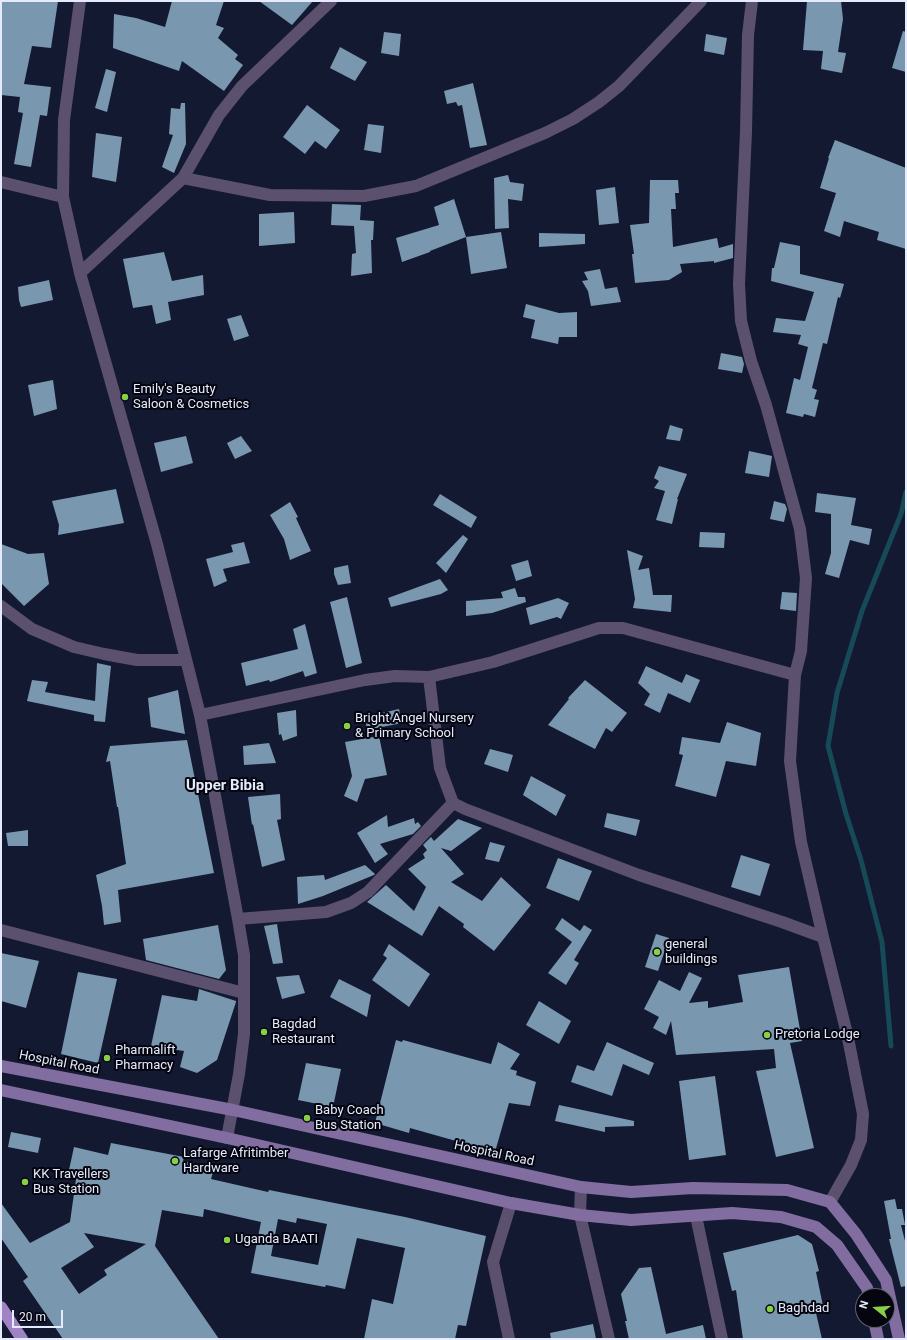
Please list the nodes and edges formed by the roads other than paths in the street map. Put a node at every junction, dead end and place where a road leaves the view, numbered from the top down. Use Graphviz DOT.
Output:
graph roads {
  1 [pos="80,1"];
  2 [pos="331,1"];
  3 [pos="701,1"];
  4 [pos="752,1"];
  5 [pos="183,178"];
  6 [pos="1,182"];
  7 [pos="63,197"];
  8 [pos="80,273"];
  9 [pos="1,606"];
  10 [pos="186,660"];
  11 [pos="795,675"];
  12 [pos="429,677"];
  13 [pos="200,715"];
  14 [pos="452,803"];
  15 [pos="238,919"];
  16 [pos="1,930"];
  17 [pos="823,937"];
  18 [pos="244,993"];
  19 [pos="1,1066"];
  20 [pos="1,1090"];
  21 [pos="233,1110"];
  22 [pos="227,1138"];
  23 [pos="581,1187"];
  24 [pos="830,1202"];
  25 [pos="511,1203"];
  26 [pos="580,1215"];
  27 [pos="696,1216"];
  28 [pos="867,1288"];
  29 [pos="1,1308"];
  30 [pos="876,1328"];
  31 [pos="22,1339"];
  32 [pos="509,1339"];
  33 [pos="609,1339"];
  34 [pos="722,1339"];
  35 [pos="878,1339"];
  36 [pos="899,1339"];
  1 -- 7 [label="street"];
  2 -- 5 [label="street"];
  3 -- 5 [label="street"];
  4 -- 11 [label="street"];
  5 -- 8 [label="street"];
  6 -- 7 [label="street"];
  7 -- 8 [label="street"];
  8 -- 10 [label="street"];
  9 -- 10 [label="street"];
  10 -- 13 [label="street"];
  11 -- 12 [label="street"];
  11 -- 17 [label="street"];
  12 -- 13 [label="street"];
  12 -- 14 [label="street"];
  13 -- 15 [label="street"];
  14 -- 15 [label="street"];
  14 -- 17 [label="street"];
  15 -- 18 [label="street"];
  16 -- 18 [label="street"];
  17 -- 24 [label="street"];
  18 -- 21 [label="street"];
  19 -- 21 [label="main road, Hospital Road"];
  20 -- 22 [label="main road"];
  21 -- 22 [label="street"];
  21 -- 23 [label="main road, Hospital Road"];
  22 -- 25 [label="main road"];
  23 -- 24 [label="main road, Hospital Road"];
  23 -- 26 [label="street"];
  24 -- 36 [label="main road"];
  25 -- 26 [label="main road"];
  25 -- 32 [label="street"];
  26 -- 27 [label="main road"];
  26 -- 33 [label="street"];
  27 -- 28 [label="main road"];
  27 -- 34 [label="street"];
  29 -- 31 [label="main road"];
  30 -- 35 [label="main road"];
}
